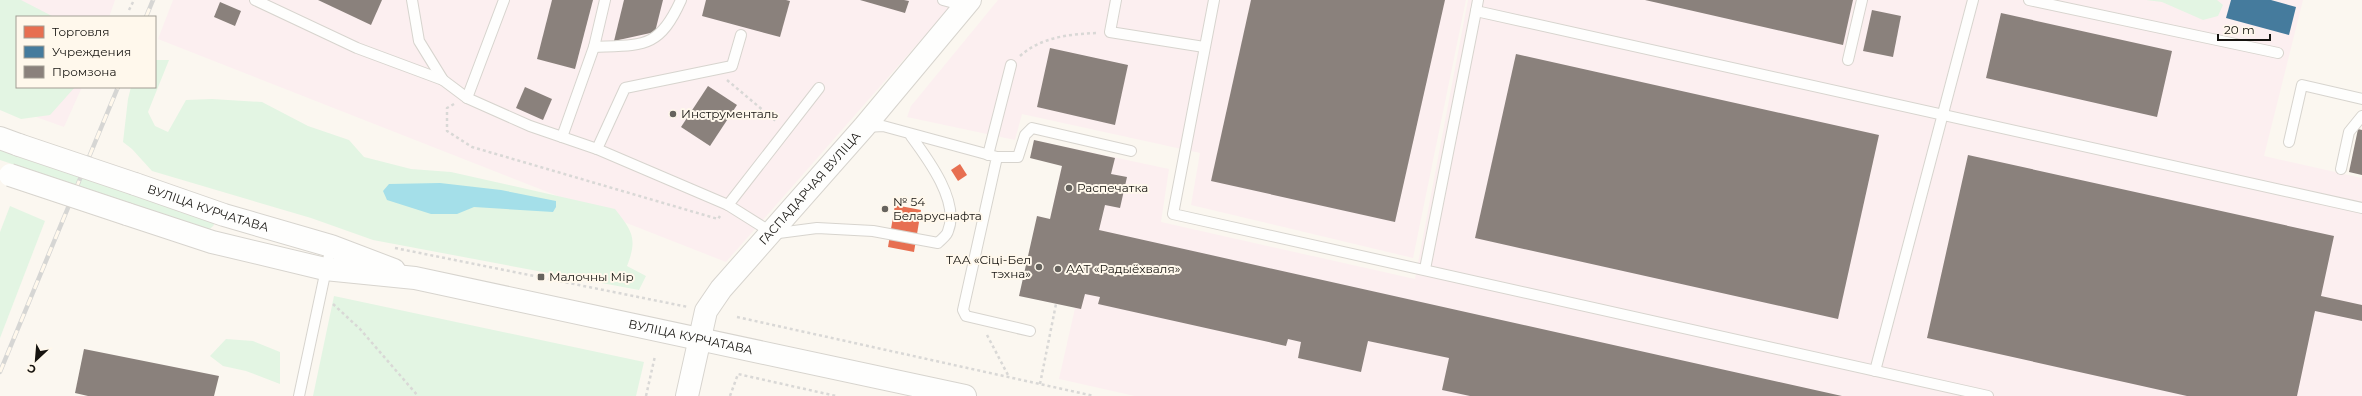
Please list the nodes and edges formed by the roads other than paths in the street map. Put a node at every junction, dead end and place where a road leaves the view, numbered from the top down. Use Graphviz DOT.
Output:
graph roads {
  1 [pos="255,0"];
  2 [pos="412,0"];
  3 [pos="504,0"];
  4 [pos="605,0"];
  5 [pos="681,0"];
  6 [pos="943,0"];
  7 [pos="1116,0"];
  8 [pos="1214,0"];
  9 [pos="1478,0"];
  10 [pos="1862,0"];
  11 [pos="1973,0"];
  12 [pos="2029,0"];
  13 [pos="968,3"];
  14 [pos="1476,11"];
  15 [pos="741,35"];
  16 [pos="594,47"];
  17 [pos="1204,47"];
  18 [pos="2278,53"];
  19 [pos="1848,60"];
  20 [pos="1011,65"];
  21 [pos="443,80"];
  22 [pos="819,88"];
  23 [pos="467,98"];
  24 [pos="2362,99"];
  25 [pos="1943,114"];
  26 [pos="2362,116"];
  27 [pos="864,127"];
  28 [pos="911,136"];
  29 [pos="562,137"];
  30 [pos="10,141"];
  31 [pos="2289,142"];
  32 [pos="597,149"];
  33 [pos="1131,151"];
  34 [pos="992,156"];
  35 [pos="2341,169"];
  36 [pos="5,173"];
  37 [pos="728,205"];
  38 [pos="2362,208"];
  39 [pos="224,215"];
  40 [pos="771,234"];
  41 [pos="212,242"];
  42 [pos="331,246"];
  43 [pos="324,269"];
  44 [pos="1425,269"];
  45 [pos="415,278"];
  46 [pos="1030,331"];
  47 [pos="700,339"];
  48 [pos="1875,371"];
  49 [pos="299,396"];
  50 [pos="687,396"];
  51 [pos="965,396"];
  52 [pos="1988,396"];
  1 -- 21 [label="lane"];
  2 -- 21 [label="lane"];
  3 -- 23 [label="lane"];
  4 -- 16 [label="lane"];
  5 -- 16 [label="lane"];
  6 -- 13 [label="lane"];
  7 -- 17 [label="lane"];
  8 -- 17 [label="lane"];
  9 -- 14 [label="lane"];
  10 -- 19 [label="lane"];
  11 -- 25 [label="lane"];
  12 -- 18 [label="lane"];
  13 -- 27 [label="main road, ГАСПАДАРЧАЯ ВУЛІЦА"];
  14 -- 25 [label="lane"];
  14 -- 44 [label="lane"];
  15 -- 32 [label="lane"];
  16 -- 29 [label="lane"];
  17 -- 44 [label="lane"];
  20 -- 34 [label="lane"];
  21 -- 23 [label="lane"];
  22 -- 37 [label="lane"];
  23 -- 29 [label="lane"];
  24 -- 31 [label="lane"];
  25 -- 38 [label="lane"];
  25 -- 48 [label="lane"];
  26 -- 35 [label="lane"];
  27 -- 28 [label="lane"];
  27 -- 40 [label="main road, ГАСПАДАРЧАЯ ВУЛІЦА"];
  28 -- 34 [label="lane"];
  28 -- 40 [label="lane"];
  29 -- 32 [label="lane"];
  30 -- 39 [label="main road, ВУЛІЦА КУРЧАТАВА, bridge"];
  32 -- 37 [label="lane"];
  33 -- 34 [label="lane"];
  34 -- 46 [label="lane"];
  36 -- 41 [label="main road, ВУЛІЦА КУРЧАТАВА, bridge"];
  37 -- 40 [label="lane"];
  39 -- 41 [label="main road"];
  39 -- 42 [label="main road, ВУЛІЦА КУРЧАТАВА"];
  40 -- 47 [label="main road, ГАСПАДАРЧАЯ ВУЛІЦА"];
  41 -- 43 [label="main road, ВУЛІЦА КУРЧАТАВА"];
  42 -- 43 [label="lane"];
  42 -- 45 [label="main road, ВУЛІЦА КУРЧАТАВА"];
  43 -- 45 [label="main road, ВУЛІЦА КУРЧАТАВА"];
  43 -- 49 [label="lane"];
  44 -- 48 [label="lane"];
  45 -- 47 [label="main road, ВУЛІЦА КУРЧАТАВА"];
  47 -- 50 [label="main road, ГАСПАДАРЧАЯ ВУЛІЦА"];
  47 -- 51 [label="main road, ВУЛІЦА КУРЧАТАВА"];
  48 -- 52 [label="lane"];
}
